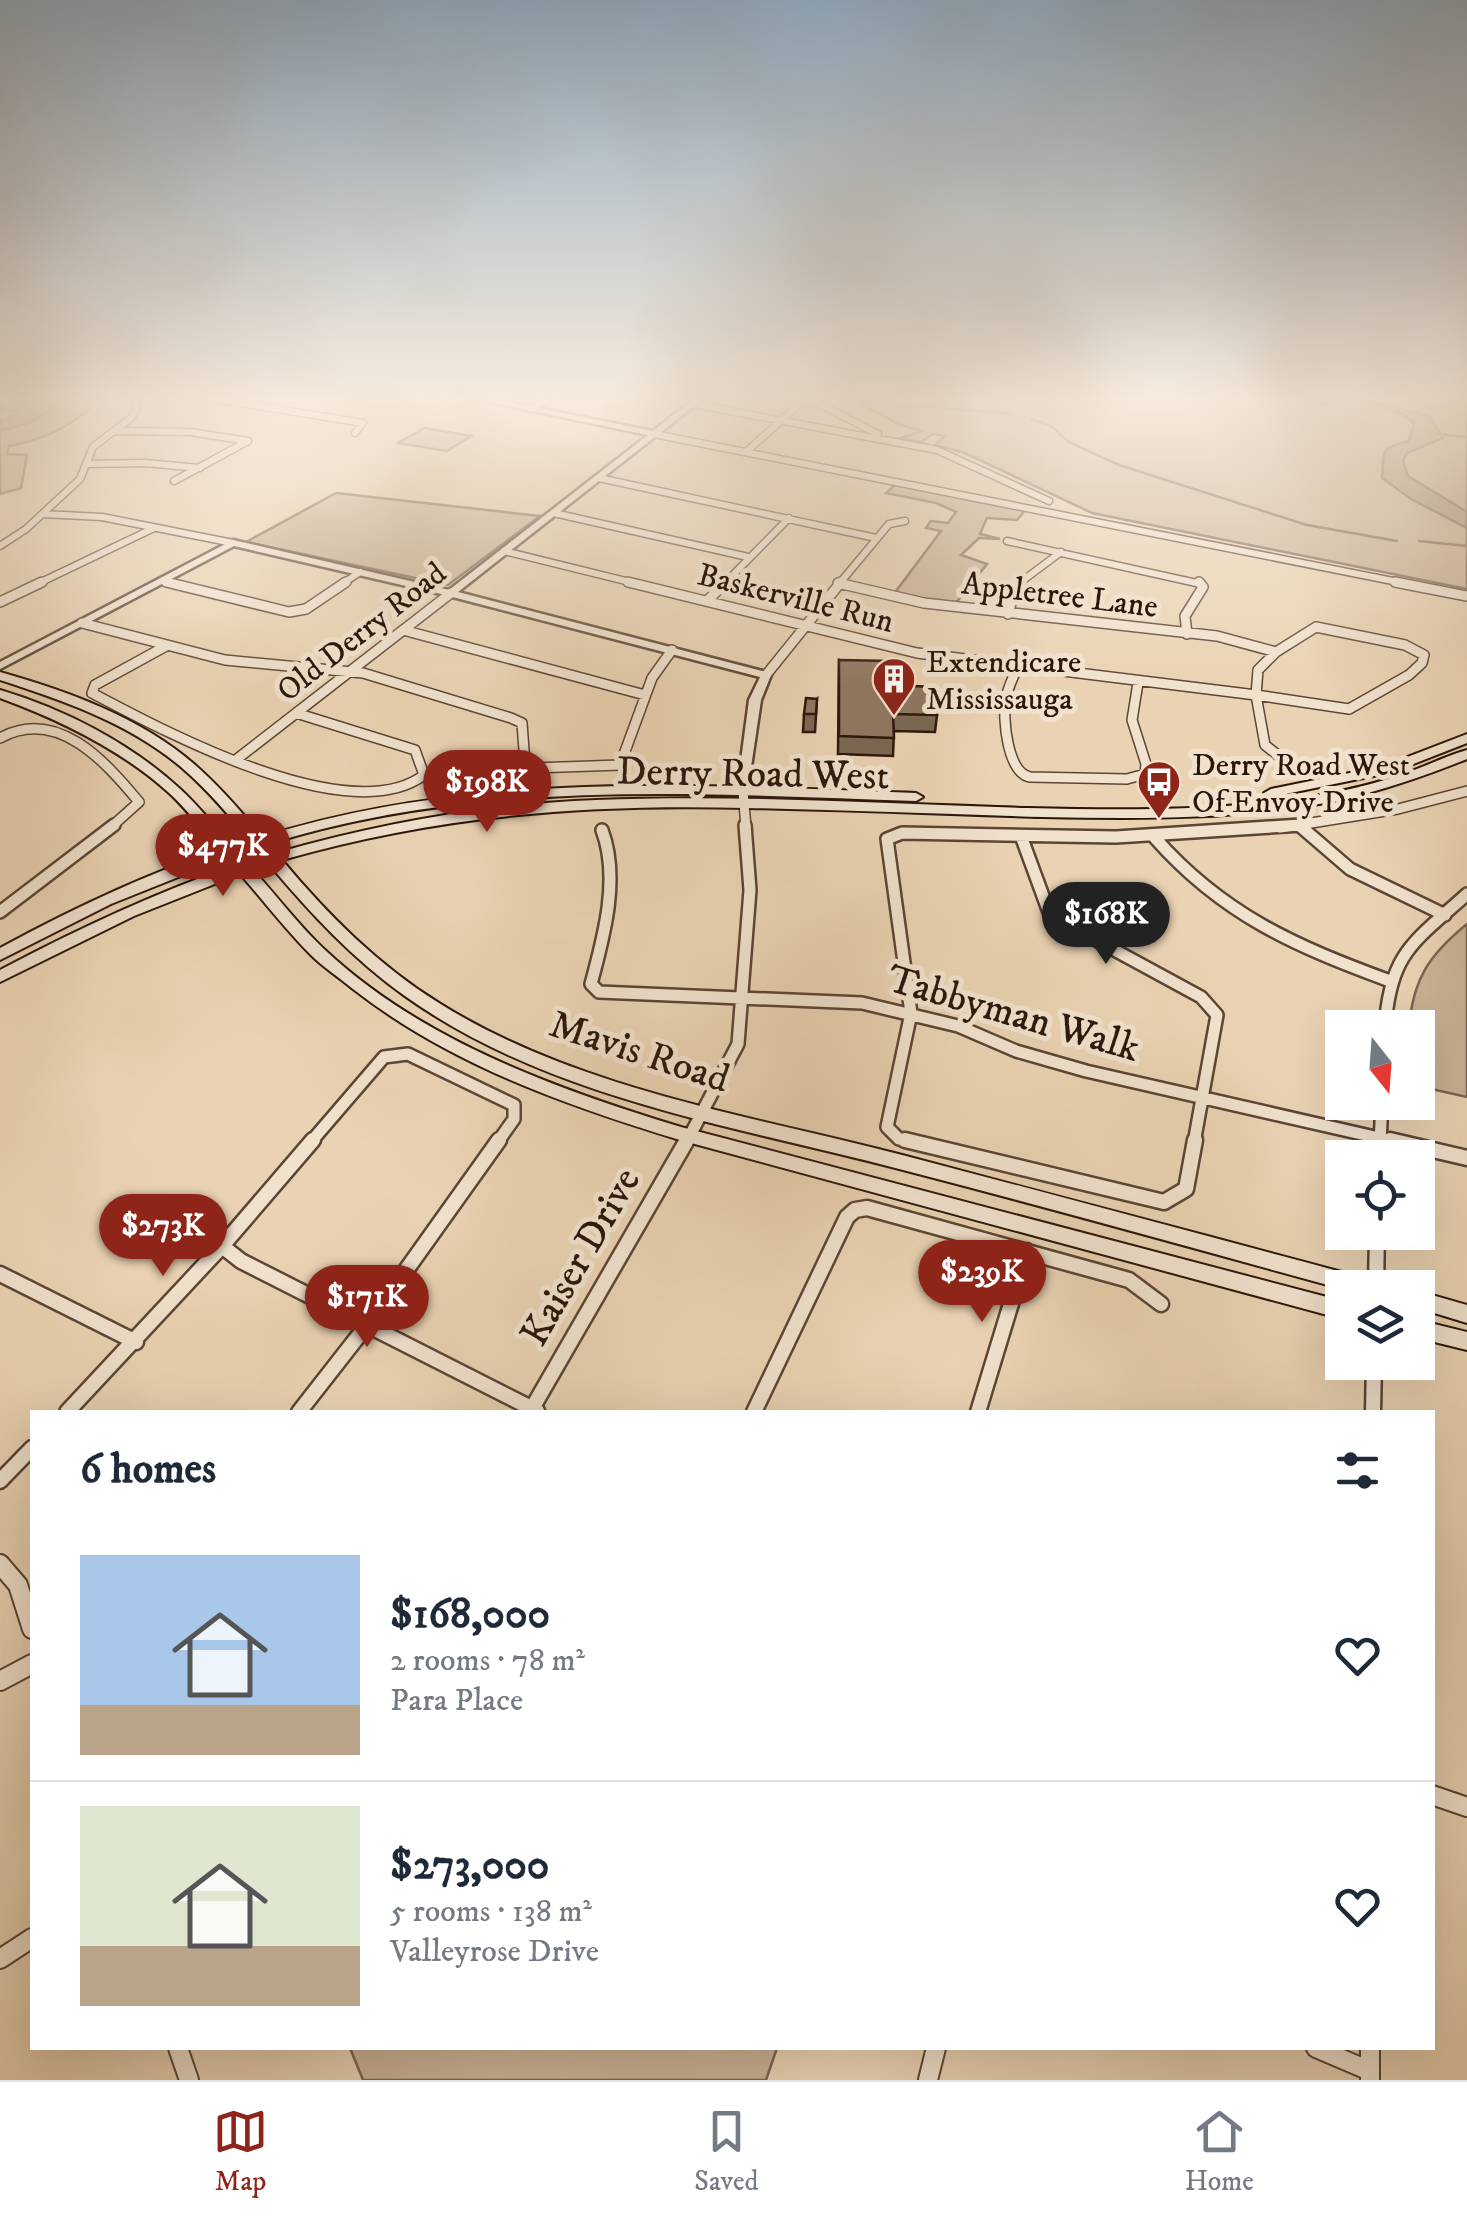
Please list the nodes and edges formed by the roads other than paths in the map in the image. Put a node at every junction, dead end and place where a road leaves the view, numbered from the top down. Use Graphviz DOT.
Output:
graph roads {
  1 [pos="67,492"];
  2 [pos="580,492"];
  3 [pos="665,492"];
  4 [pos="947,492"];
  5 [pos="1033,492"];
  6 [pos="1049,500"];
  7 [pos="554,513"];
  8 [pos="43,514"];
  9 [pos="789,518"];
  10 [pos="905,521"];
  11 [pos="154,528"];
  12 [pos="876,538"];
  13 [pos="1007,541"];
  14 [pos="233,543"];
  15 [pos="0,546"];
  16 [pos="504,551"];
  17 [pos="1061,552"];
  18 [pos="748,557"];
  19 [pos="360,572"];
  20 [pos="163,581"];
  21 [pos="838,583"];
  22 [pos="0,592"];
  23 [pos="451,593"];
  24 [pos="13,596"];
  25 [pos="1467,596"];
  26 [pos="708,600"];
  27 [pos="0,602"];
  28 [pos="1008,614"];
  29 [pos="82,623"];
  30 [pos="804,624"];
  31 [pos="403,630"];
  32 [pos="1187,634"];
  33 [pos="166,646"];
  34 [pos="672,650"];
  35 [pos="1276,652"];
  36 [pos="0,666"];
  37 [pos="1017,668"];
  38 [pos="350,671"];
  39 [pos="766,675"];
  40 [pos="0,676"];
  41 [pos="1138,683"];
  42 [pos="0,694"];
  43 [pos="1257,694"];
  44 [pos="646,695"];
  45 [pos="296,713"];
  46 [pos="0,738"];
  47 [pos="1467,738"];
  48 [pos="1467,754"];
  49 [pos="237,760"];
  50 [pos="1285,760"];
  51 [pos="1467,791"];
  52 [pos="743,799"];
  53 [pos="1300,826"];
  54 [pos="602,830"];
  55 [pos="1021,836"];
  56 [pos="1155,838"];
  57 [pos="268,851"];
  58 [pos="230,854"];
  59 [pos="241,868"];
  60 [pos="1467,894"];
  61 [pos="0,912"];
  62 [pos="1445,915"];
  63 [pos="0,955"];
  64 [pos="0,977"];
  65 [pos="1390,980"];
  66 [pos="745,999"];
  67 [pos="1387,1010"];
  68 [pos="911,1013"];
  69 [pos="1201,1096"];
  70 [pos="702,1113"];
  71 [pos="1381,1120"];
  72 [pos="689,1135"];
  73 [pos="1380,1140"];
  74 [pos="1435,1151"];
  75 [pos="1467,1158"];
  76 [pos="222,1246"];
  77 [pos="1027,1250"];
  78 [pos="0,1274"];
  79 [pos="1325,1277"];
  80 [pos="1161,1304"];
  81 [pos="1325,1305"];
  82 [pos="1435,1305"];
  83 [pos="1467,1314"];
  84 [pos="367,1325"];
  85 [pos="1435,1333"];
  86 [pos="1467,1341"];
  87 [pos="136,1342"];
  88 [pos="1374,1380"];
  89 [pos="69,1410"];
  90 [pos="300,1410"];
  91 [pos="532,1410"];
  92 [pos="535,1410"];
  93 [pos="755,1410"];
  94 [pos="979,1410"];
  95 [pos="1373,1410"];
  96 [pos="30,1450"];
  97 [pos="0,1481"];
  98 [pos="0,1564"];
  99 [pos="30,1623"];
  100 [pos="30,1665"];
  101 [pos="0,1681"];
  102 [pos="1435,1795"];
  103 [pos="1467,1807"];
  104 [pos="30,1939"];
  105 [pos="0,1959"];
  106 [pos="179,2050"];
  107 [pos="936,2050"];
  108 [pos="1320,2050"];
  109 [pos="1370,2050"];
  110 [pos="1370,2076"];
  111 [pos="188,2080"];
  112 [pos="928,2080"];
  1 -- 8 [label="street"];
  2 -- 7 [label="street, Old Derry Road"];
  3 -- 9 [label="street"];
  4 -- 25 [label="street"];
  5 -- 6 [label="street"];
  7 -- 16 [label="street, Old Derry Road"];
  7 -- 18 [label="street"];
  8 -- 11 [label="street"];
  8 -- 15 [label="street"];
  9 -- 12 [label="street"];
  9 -- 18 [label="street"];
  10 -- 12 [label="street"];
  11 -- 14 [label="street"];
  11 -- 24 [label="street"];
  12 -- 21 [label="street"];
  13 -- 17 [label="street"];
  14 -- 19 [label="street"];
  14 -- 20 [label="street"];
  16 -- 23 [label="street, Old Derry Road"];
  16 -- 26 [label="street, Baskerville Run"];
  17 -- 28 [label="street"];
  17 -- 32 [label="street"];
  18 -- 26 [label="street"];
  19 -- 20 [label="street"];
  19 -- 23 [label="street"];
  20 -- 29 [label="street"];
  21 -- 28 [label="street, Appletree Lane"];
  21 -- 30 [label="street"];
  22 -- 24 [label="street"];
  23 -- 31 [label="street, Old Derry Road"];
  23 -- 34 [label="street"];
  24 -- 27 [label="street"];
  26 -- 30 [label="street, Baskerville Run"];
  28 -- 32 [label="street, Appletree Lane"];
  29 -- 33 [label="street"];
  29 -- 36 [label="street"];
  30 -- 37 [label="street, Baskerville Run"];
  30 -- 39 [label="street"];
  31 -- 38 [label="street, Old Derry Road"];
  31 -- 44 [label="street"];
  32 -- 35 [label="street, Appletree Lane"];
  33 -- 38 [label="street"];
  33 -- 49 [label="street"];
  34 -- 39 [label="street"];
  34 -- 44 [label="street"];
  35 -- 43 [label="street"];
  35 -- 43 [label="street, Baskerville Run"];
  37 -- 41 [label="street, Baskerville Run"];
  37 -- 41 [label="street"];
  38 -- 44 [label="street"];
  38 -- 45 [label="street, Old Derry Road"];
  39 -- 52 [label="street"];
  40 -- 57 [label="main road, Mavis Road"];
  41 -- 43 [label="street, Baskerville Run"];
  42 -- 58 [label="main road, Mavis Road"];
  43 -- 50 [label="street"];
  45 -- 49 [label="street, Old Derry Road"];
  45 -- 49 [label="street"];
  46 -- 61 [label="street"];
  47 -- 52 [label="main road, Derry Road West"];
  48 -- 52 [label="main road, Derry Road West"];
  51 -- 53 [label="street"];
  52 -- 57 [label="main road, Derry Road West"];
  52 -- 66 [label="street, Kaiser Drive"];
  53 -- 56 [label="street"];
  53 -- 62 [label="street"];
  54 -- 66 [label="street, Tabbyman Walk"];
  55 -- 56 [label="street"];
  55 -- 68 [label="street"];
  55 -- 69 [label="street"];
  56 -- 65 [label="street"];
  57 -- 58 [label="main road, Derry Road West"];
  57 -- 59 [label="main road, Derry Road West"];
  57 -- 70 [label="main road, Mavis Road"];
  58 -- 59 [label="main road, Mavis Road"];
  58 -- 63 [label="main road, Derry Road West"];
  59 -- 64 [label="main road, Derry Road West"];
  59 -- 72 [label="main road, Mavis Road"];
  60 -- 62 [label="street"];
  62 -- 65 [label="street"];
  65 -- 67 [label="street"];
  66 -- 68 [label="street, Tabbyman Walk"];
  66 -- 70 [label="street, Kaiser Drive"];
  68 -- 69 [label="street, Tabbyman Walk"];
  68 -- 69 [label="street"];
  69 -- 73 [label="street, Tabbyman Walk"];
  70 -- 72 [label="street, Kaiser Drive"];
  70 -- 79 [label="main road, Mavis Road"];
  71 -- 73 [label="street"];
  72 -- 81 [label="main road, Mavis Road"];
  72 -- 92 [label="street, Kaiser Drive"];
  74 -- 75 [label="street, Tabbyman Walk"];
  76 -- 84 [label="street"];
  76 -- 84 [label="street"];
  76 -- 87 [label="street"];
  77 -- 80 [label="street"];
  77 -- 93 [label="street"];
  77 -- 94 [label="street"];
  78 -- 87 [label="street"];
  82 -- 83 [label="main road"];
  84 -- 90 [label="street"];
  84 -- 91 [label="street"];
  85 -- 86 [label="main road"];
  87 -- 89 [label="street"];
  88 -- 95 [label="street"];
  96 -- 97 [label="street"];
  98 -- 99 [label="street"];
  100 -- 101 [label="street"];
  102 -- 103 [label="street"];
  104 -- 105 [label="street"];
  106 -- 111 [label="street"];
  107 -- 112 [label="street"];
  108 -- 110 [label="street"];
  109 -- 110 [label="street"];
}
